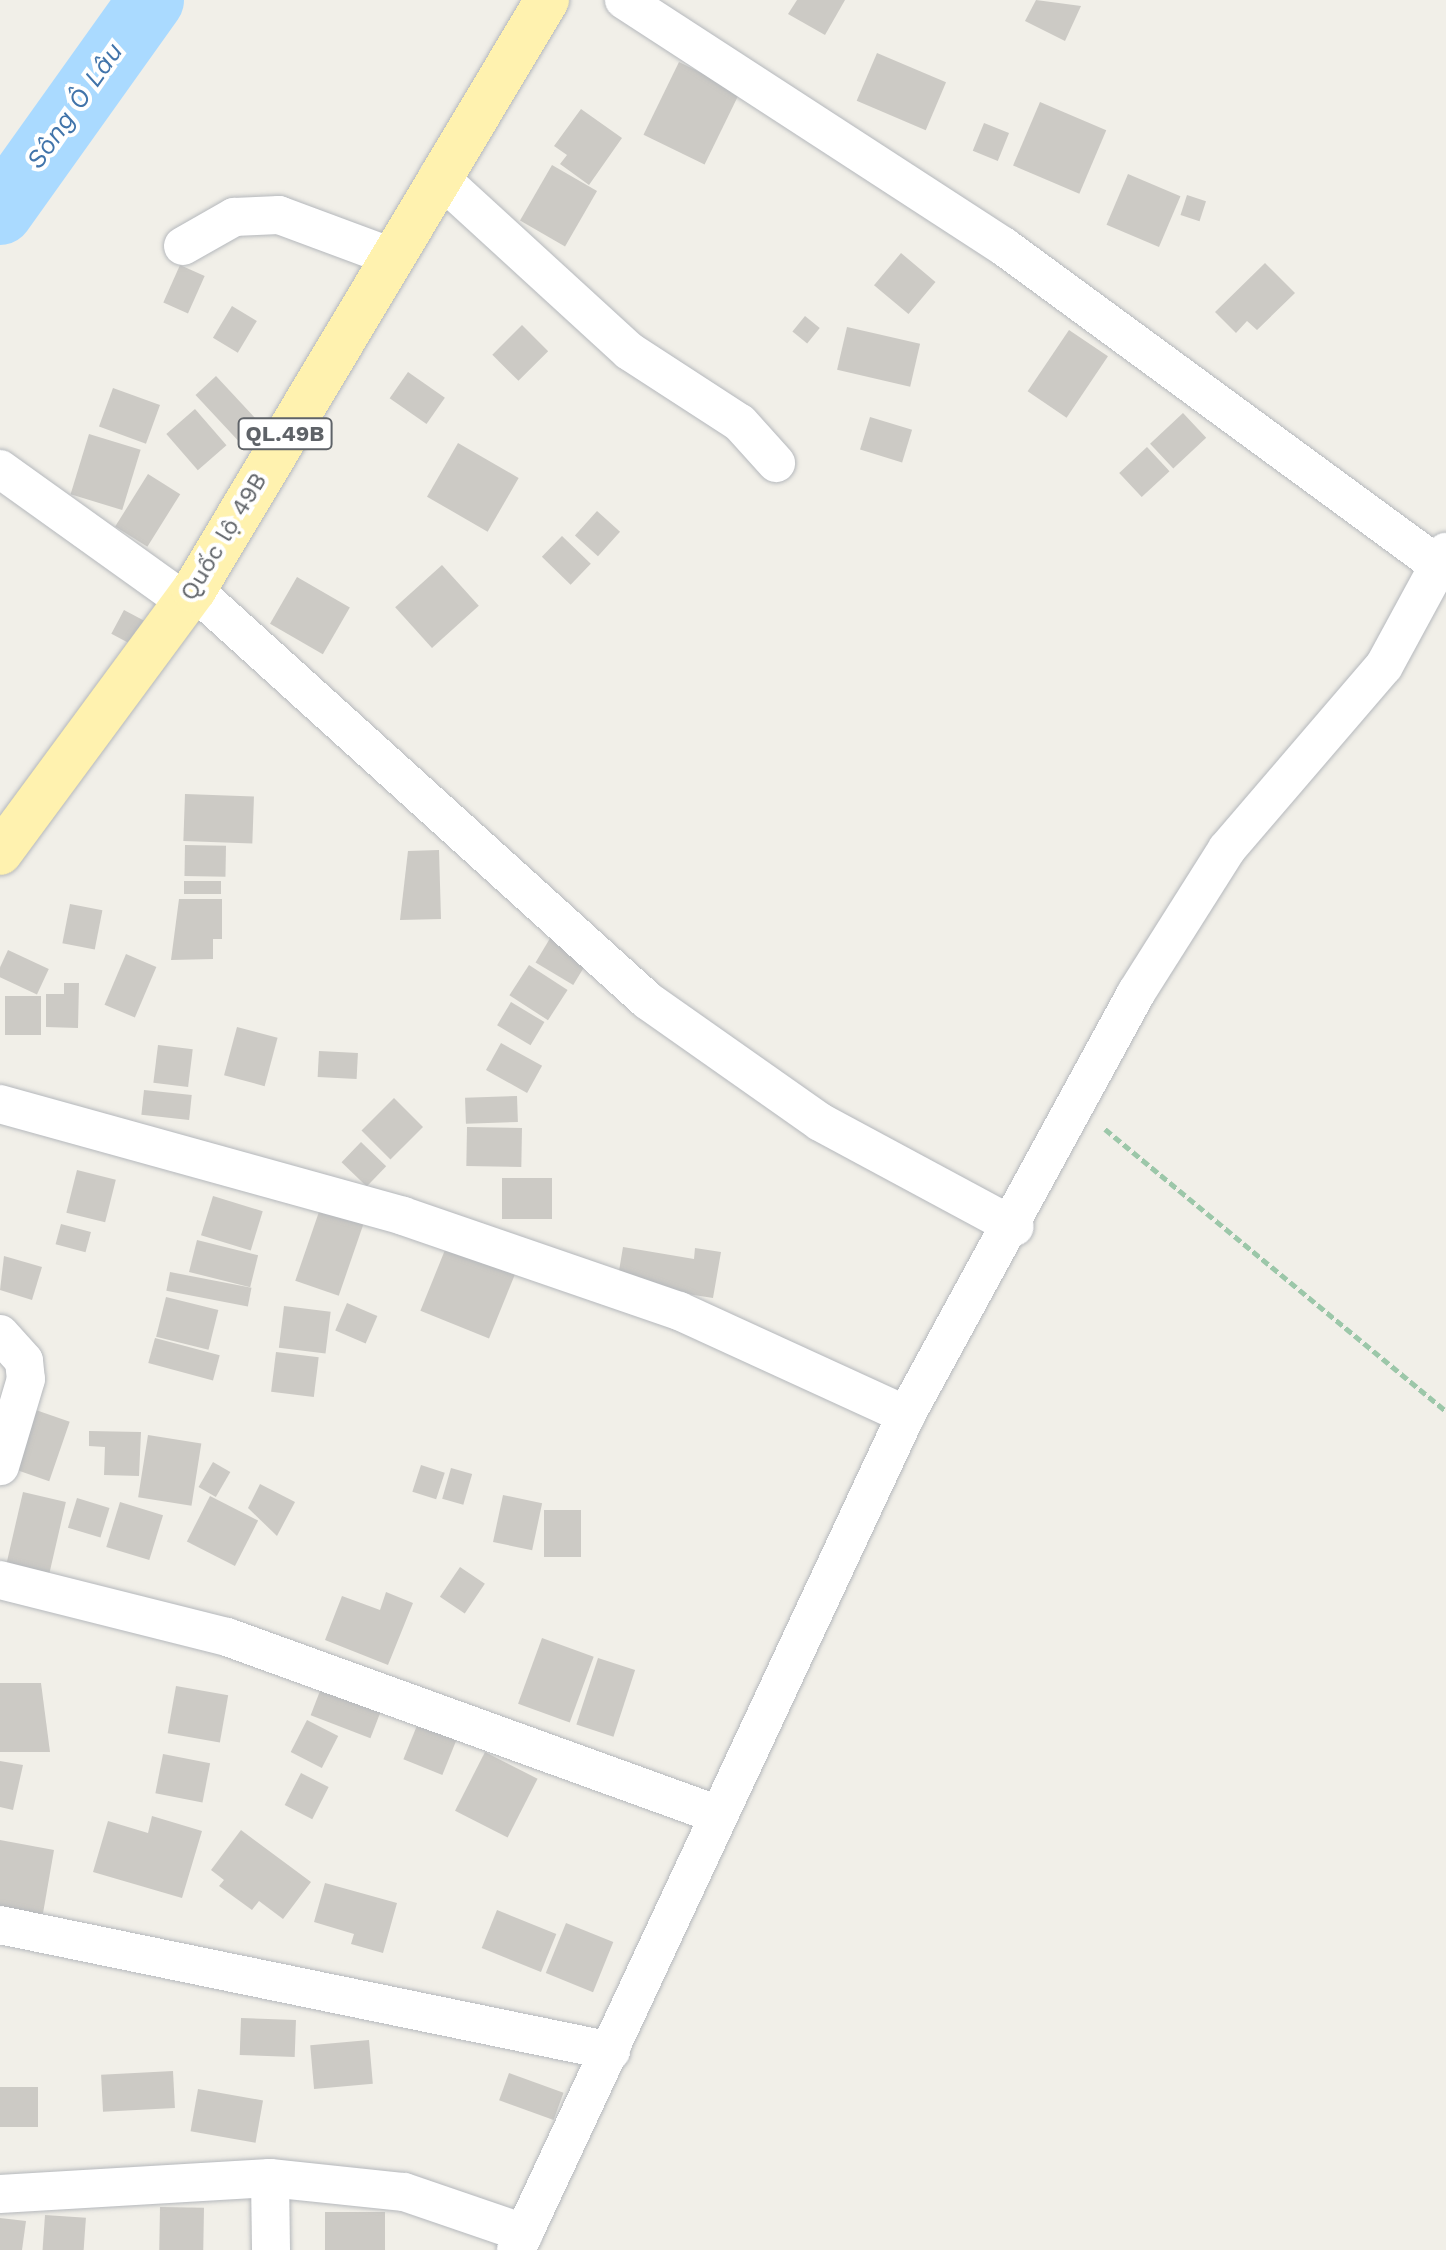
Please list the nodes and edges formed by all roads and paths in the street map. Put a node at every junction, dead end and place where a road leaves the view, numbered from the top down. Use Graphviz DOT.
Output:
graph roads {
  1 [pos="547,0"];
  2 [pos="624,0"];
  3 [pos="438,176"];
  4 [pos="183,246"];
  5 [pos="389,256"];
  6 [pos="776,463"];
  7 [pos="0,469"];
  8 [pos="1442,558"];
  9 [pos="190,596"];
  10 [pos="0,853"];
  11 [pos="0,1104"];
  12 [pos="1077,1106"];
  13 [pos="1015,1227"];
  14 [pos="0,1334"];
  15 [pos="1446,1411"];
  16 [pos="906,1415"];
  17 [pos="0,1466"];
  18 [pos="0,1580"];
  19 [pos="716,1814"];
  20 [pos="0,1925"];
  21 [pos="611,2051"];
  22 [pos="270,2178"];
  23 [pos="0,2194"];
  24 [pos="520,2242"];
  25 [pos="271,2250"];
  1 -- 3 [label="main road, Quốc lộ 49B / QL.49B"];
  2 -- 8 [label="street"];
  3 -- 5 [label="main road, Quốc lộ 49B / QL.49B"];
  3 -- 6 [label="street"];
  4 -- 5 [label="street"];
  5 -- 9 [label="main road, Quốc lộ 49B / QL.49B"];
  7 -- 9 [label="street"];
  8 -- 12 [label="street"];
  9 -- 10 [label="main road, Quốc lộ 49B / QL.49B"];
  9 -- 13 [label="street"];
  11 -- 16 [label="street"];
  12 -- 13 [label="street"];
  12 -- 15 [label="path"];
  13 -- 16 [label="street"];
  14 -- 17 [label="street"];
  16 -- 19 [label="street"];
  18 -- 19 [label="street"];
  19 -- 21 [label="street"];
  20 -- 21 [label="street"];
  21 -- 24 [label="street"];
  22 -- 23 [label="street"];
  22 -- 24 [label="street"];
  22 -- 25 [label="street"];
}
